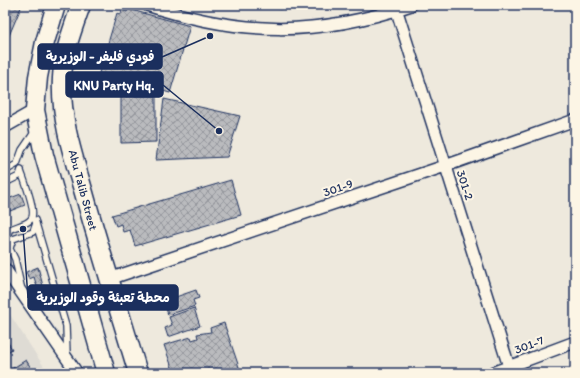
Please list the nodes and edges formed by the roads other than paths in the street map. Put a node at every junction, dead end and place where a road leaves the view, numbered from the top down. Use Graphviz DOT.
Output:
graph roads {
  1 [pos="56,5"];
  2 [pos="81,5"];
  3 [pos="148,5"];
  4 [pos="411,5"];
  5 [pos="396,8"];
  6 [pos="36,115"];
  7 [pos="575,120"];
  8 [pos="5,126"];
  9 [pos="18,161"];
  10 [pos="445,166"];
  11 [pos="5,171"];
  12 [pos="21,171"];
  13 [pos="5,183"];
  14 [pos="32,209"];
  15 [pos="35,220"];
  16 [pos="5,240"];
  17 [pos="10,249"];
  18 [pos="5,269"];
  19 [pos="109,279"];
  20 [pos="27,300"];
  21 [pos="575,342"];
  22 [pos="66,358"];
  23 [pos="510,370"];
  24 [pos="77,373"];
  25 [pos="106,373"];
  26 [pos="138,373"];
  27 [pos="492,373"];
  1 -- 6 [label="main road"];
  2 -- 19 [label="main road, Abu Talib Street"];
  3 -- 5 [label="street"];
  4 -- 5 [label="street"];
  5 -- 10 [label="street, 301-2"];
  6 -- 8 [label="street"];
  6 -- 9 [label="lane"];
  6 -- 25 [label="main road"];
  7 -- 10 [label="street, 301-9"];
  9 -- 11 [label="lane"];
  9 -- 12 [label="lane"];
  10 -- 19 [label="street, 301-9"];
  10 -- 23 [label="street, 301-2"];
  12 -- 13 [label="lane"];
  12 -- 14 [label="lane"];
  14 -- 15 [label="lane"];
  14 -- 17 [label="lane"];
  15 -- 17 [label="lane"];
  15 -- 22 [label="lane"];
  16 -- 17 [label="lane"];
  17 -- 20 [label="lane"];
  18 -- 20 [label="street"];
  19 -- 26 [label="main road, Abu Talib Street"];
  20 -- 22 [label="street"];
  21 -- 23 [label="street, 301-7"];
  22 -- 24 [label="street"];
  23 -- 27 [label="street, 301-7"];
}
